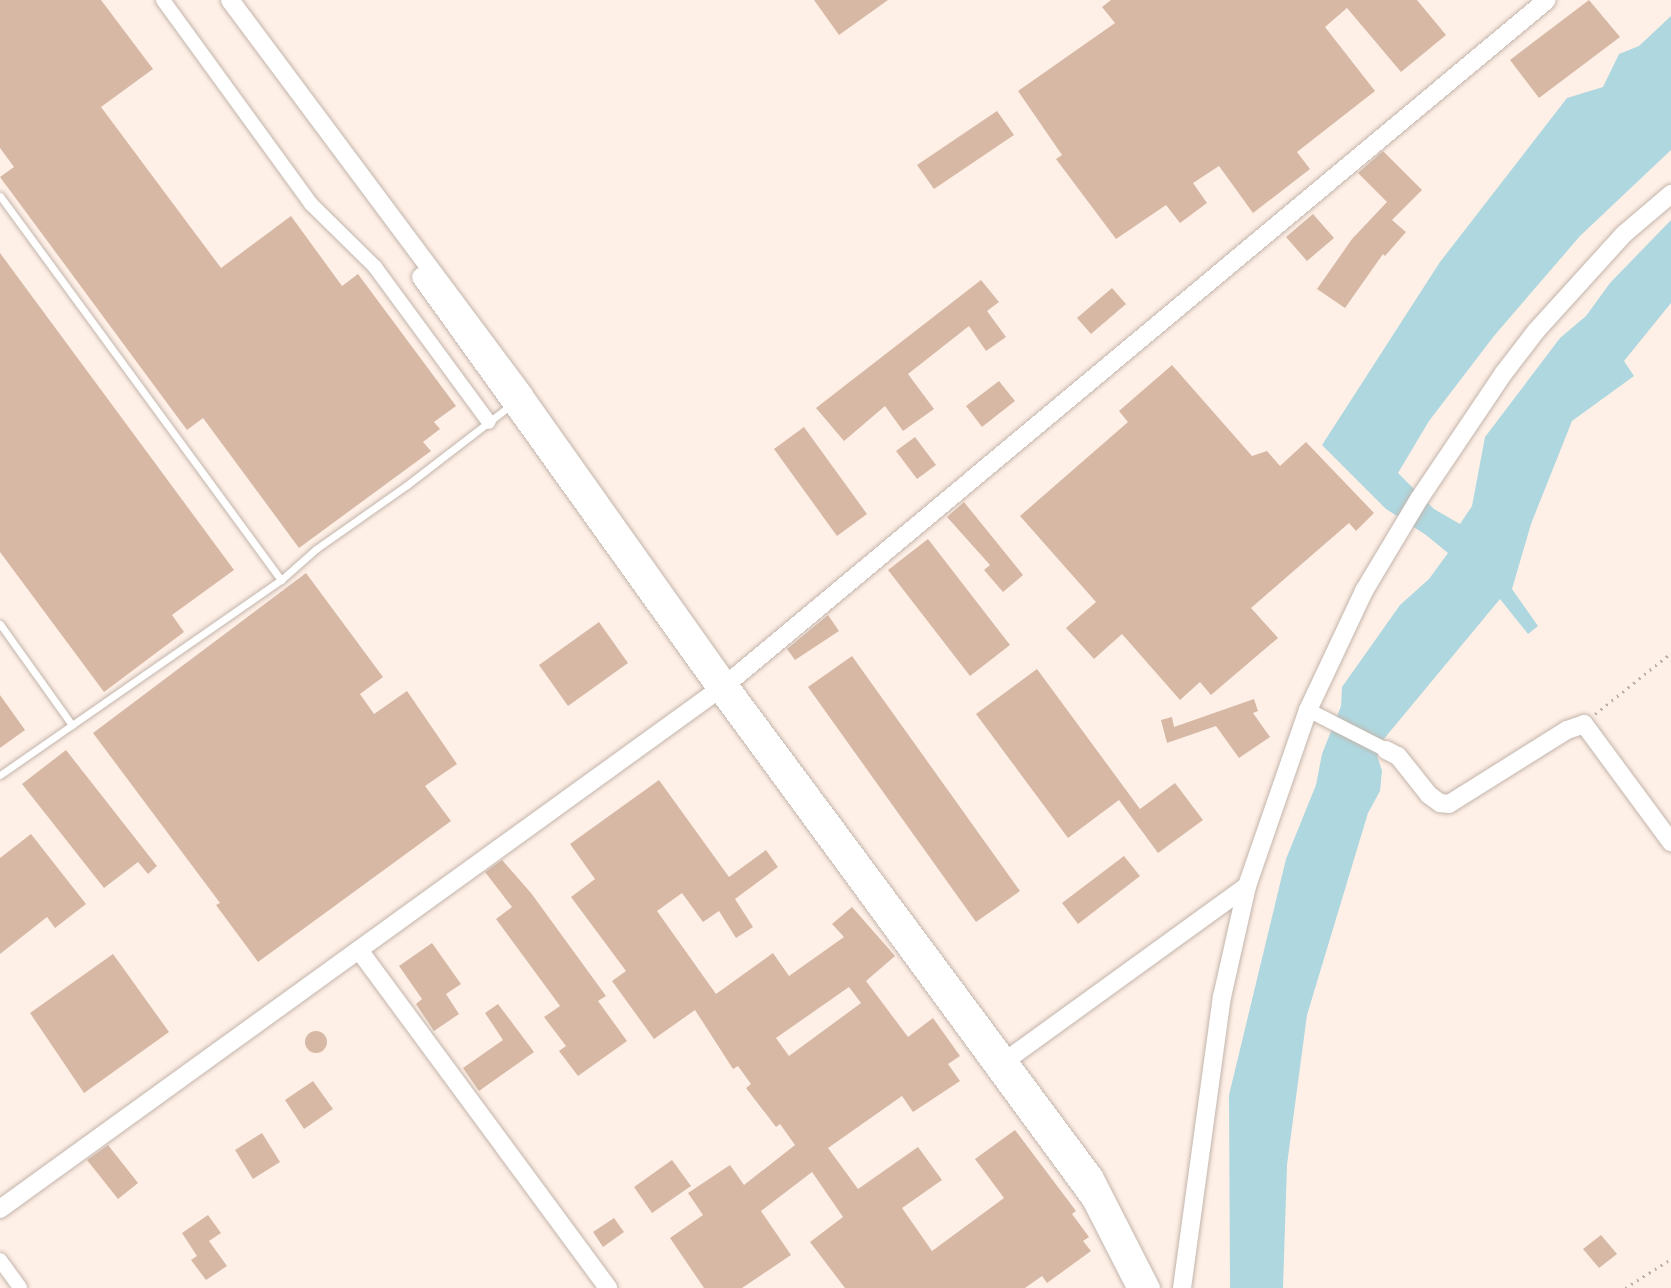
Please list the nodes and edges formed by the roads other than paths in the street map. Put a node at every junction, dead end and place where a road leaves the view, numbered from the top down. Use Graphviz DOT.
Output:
graph roads {
  1 [pos="163,0"];
  2 [pos="1548,0"];
  3 [pos="232,1"];
  4 [pos="1671,194"];
  5 [pos="0,196"];
  6 [pos="518,399"];
  7 [pos="489,422"];
  8 [pos="281,580"];
  9 [pos="0,624"];
  10 [pos="722,687"];
  11 [pos="1308,710"];
  12 [pos="72,725"];
  13 [pos="1386,750"];
  14 [pos="0,775"];
  15 [pos="1671,842"];
  16 [pos="1247,886"];
  17 [pos="359,950"];
  18 [pos="1008,1059"];
  19 [pos="0,1209"];
  20 [pos="0,1260"];
  21 [pos="20,1288"];
  22 [pos="608,1288"];
  23 [pos="1136,1288"];
  24 [pos="1151,1288"];
  25 [pos="1182,1288"];
  1 -- 7 [label="street"];
  2 -- 10 [label="street"];
  3 -- 6 [label="street"];
  4 -- 11 [label="street"];
  5 -- 8 [label="lane"];
  6 -- 7 [label="lane"];
  6 -- 10 [label="street"];
  7 -- 8 [label="lane"];
  8 -- 12 [label="lane"];
  9 -- 12 [label="lane"];
  10 -- 17 [label="street"];
  10 -- 18 [label="street"];
  10 -- 23 [label="street"];
  11 -- 13 [label="street"];
  11 -- 16 [label="street"];
  12 -- 14 [label="lane"];
  13 -- 15 [label="street"];
  16 -- 18 [label="street"];
  16 -- 25 [label="street"];
  17 -- 19 [label="street"];
  17 -- 22 [label="street"];
  18 -- 24 [label="street"];
  20 -- 21 [label="street"];
}
